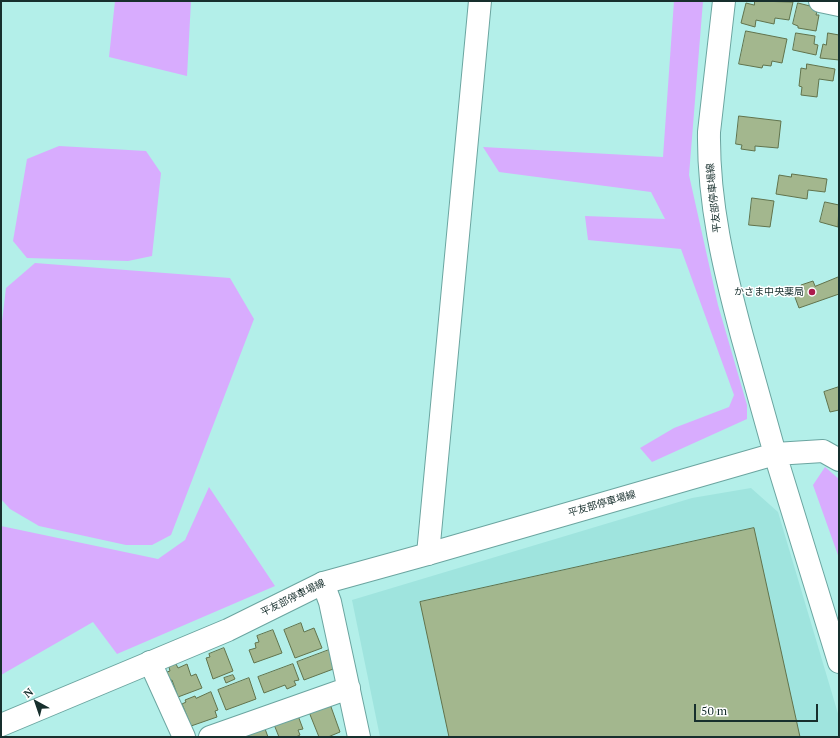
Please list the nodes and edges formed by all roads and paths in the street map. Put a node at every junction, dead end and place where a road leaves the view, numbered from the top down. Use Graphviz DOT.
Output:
graph roads {
  1 [pos="480,1"];
  2 [pos="724,1"];
  3 [pos="820,1"];
  4 [pos="839,5"];
  5 [pos="775,454"];
  6 [pos="839,460"];
  7 [pos="428,554"];
  8 [pos="323,582"];
  9 [pos="150,662"];
  10 [pos="839,662"];
  11 [pos="349,688"];
  12 [pos="1,725"];
  13 [pos="1,730"];
  14 [pos="5,737"];
  15 [pos="184,737"];
  16 [pos="210,737"];
  17 [pos="359,737"];
  1 -- 7 [label="main road"];
  2 -- 5 [label="main road, 平友部停車場線"];
  3 -- 4 [label="main road"];
  5 -- 6 [label="main road"];
  5 -- 7 [label="main road, 平友部停車場線"];
  5 -- 10 [label="main road"];
  7 -- 8 [label="main road, 平友部停車場線"];
  8 -- 9 [label="main road, 平友部停車場線"];
  8 -- 11 [label="main road"];
  9 -- 12 [label="main road, 平友部停車場線"];
  9 -- 15 [label="main road"];
  11 -- 16 [label="main road"];
  11 -- 17 [label="main road"];
  13 -- 14 [label="main road"];
}
